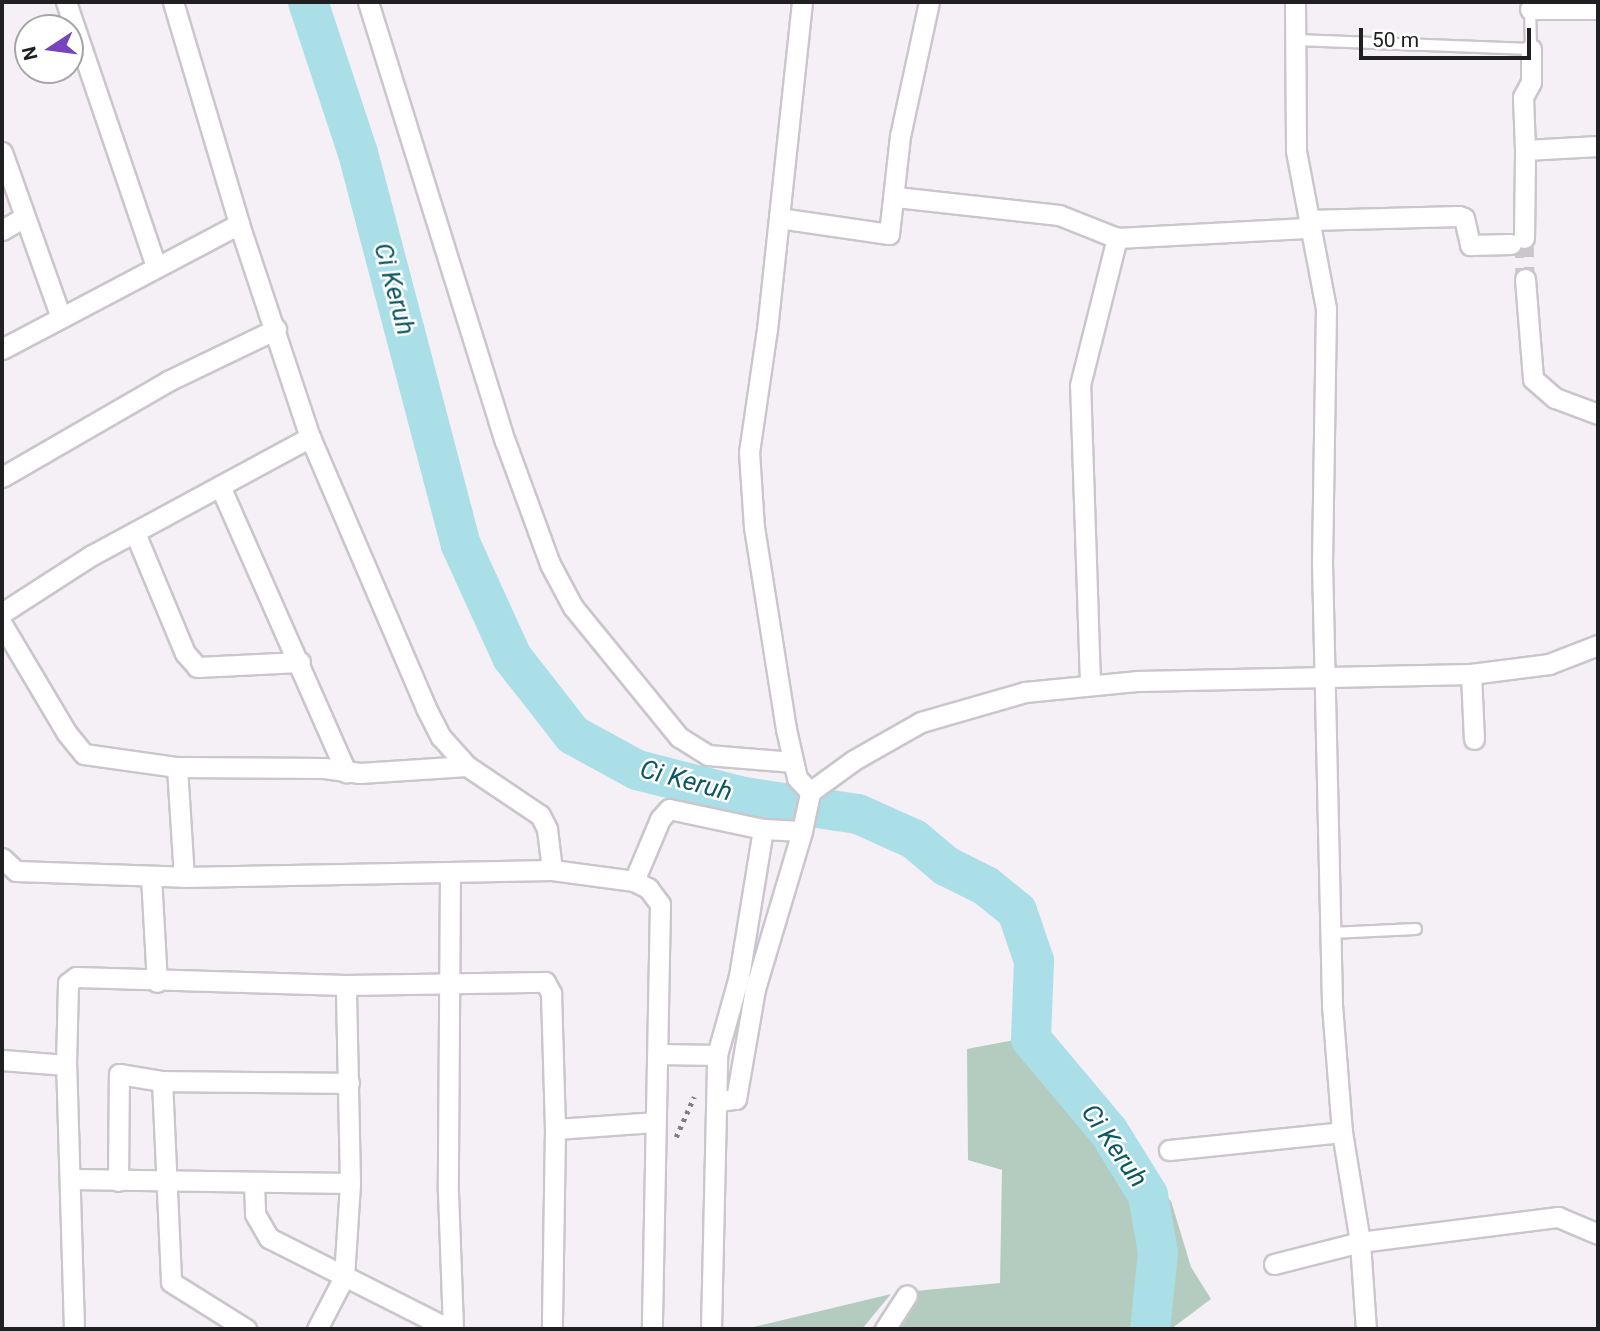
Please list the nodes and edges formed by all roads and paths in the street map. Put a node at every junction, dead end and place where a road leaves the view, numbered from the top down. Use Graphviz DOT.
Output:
graph roads {
  1 [pos="65,2"];
  2 [pos="173,2"];
  3 [pos="368,2"];
  4 [pos="802,2"];
  5 [pos="929,2"];
  6 [pos="1295,2"];
  7 [pos="1530,5"];
  8 [pos="1598,9"];
  9 [pos="1296,40"];
  10 [pos="1531,49"];
  11 [pos="1598,146"];
  12 [pos="1525,150"];
  13 [pos="2,152"];
  14 [pos="896,197"];
  15 [pos="23,218"];
  16 [pos="779,218"];
  17 [pos="239,224"];
  18 [pos="1310,224"];
  19 [pos="2,230"];
  20 [pos="1117,238"];
  21 [pos="156,267"];
  22 [pos="1525,279"];
  23 [pos="61,318"];
  24 [pos="276,329"];
  25 [pos="2,349"];
  26 [pos="1598,414"];
  27 [pos="310,437"];
  28 [pos="2,477"];
  29 [pos="220,486"];
  30 [pos="135,533"];
  31 [pos="2,613"];
  32 [pos="2,624"];
  33 [pos="1598,645"];
  34 [pos="300,662"];
  35 [pos="1471,674"];
  36 [pos="1091,675"];
  37 [pos="1323,678"];
  38 [pos="1475,739"];
  39 [pos="793,762"];
  40 [pos="467,766"];
  41 [pos="177,767"];
  42 [pos="346,772"];
  43 [pos="811,796"];
  44 [pos="763,829"];
  45 [pos="802,829"];
  46 [pos="2,858"];
  47 [pos="552,870"];
  48 [pos="450,874"];
  49 [pos="150,876"];
  50 [pos="184,877"];
  51 [pos="634,881"];
  52 [pos="1416,929"];
  53 [pos="1331,933"];
  54 [pos="157,982"];
  55 [pos="450,982"];
  56 [pos="346,985"];
  57 [pos="658,1054"];
  58 [pos="717,1055"];
  59 [pos="2,1060"];
  60 [pos="65,1065"];
  61 [pos="162,1081"];
  62 [pos="349,1083"];
  63 [pos="697,1091"];
  64 [pos="725,1100"];
  65 [pos="655,1122"];
  66 [pos="555,1129"];
  67 [pos="1342,1132"];
  68 [pos="1169,1150"];
  69 [pos="656,1152"];
  70 [pos="70,1179"];
  71 [pos="164,1180"];
  72 [pos="118,1181"];
  73 [pos="254,1182"];
  74 [pos="350,1183"];
  75 [pos="1598,1234"];
  76 [pos="1360,1242"];
  77 [pos="1274,1264"];
  78 [pos="344,1277"];
  79 [pos="907,1295"];
  80 [pos="74,1329"];
  81 [pos="246,1329"];
  82 [pos="317,1329"];
  83 [pos="451,1329"];
  84 [pos="552,1329"];
  85 [pos="652,1329"];
  86 [pos="711,1329"];
  87 [pos="885,1329"];
  88 [pos="1366,1329"];
  1 -- 21 [label="street"];
  2 -- 17 [label="street"];
  3 -- 39 [label="street"];
  4 -- 16 [label="street"];
  5 -- 14 [label="street"];
  6 -- 9 [label="street"];
  7 -- 8 [label="street"];
  7 -- 10 [label="lane"];
  9 -- 10 [label="lane"];
  9 -- 18 [label="street"];
  10 -- 12 [label="street"];
  11 -- 12 [label="street"];
  12 -- 18 [label="street"];
  13 -- 15 [label="street"];
  14 -- 16 [label="street"];
  14 -- 20 [label="street"];
  15 -- 19 [label="street"];
  15 -- 23 [label="street"];
  16 -- 39 [label="street"];
  17 -- 21 [label="street"];
  17 -- 24 [label="street"];
  18 -- 20 [label="street"];
  18 -- 37 [label="street"];
  20 -- 36 [label="street"];
  21 -- 23 [label="street"];
  22 -- 26 [label="street"];
  23 -- 25 [label="street"];
  24 -- 27 [label="street"];
  24 -- 28 [label="street"];
  27 -- 29 [label="street"];
  27 -- 40 [label="street"];
  29 -- 30 [label="street"];
  29 -- 34 [label="street"];
  30 -- 31 [label="street"];
  30 -- 34 [label="street"];
  32 -- 41 [label="street"];
  33 -- 35 [label="street"];
  34 -- 42 [label="street"];
  35 -- 37 [label="street"];
  35 -- 38 [label="street"];
  36 -- 37 [label="street"];
  36 -- 43 [label="street"];
  37 -- 53 [label="street"];
  39 -- 43 [label="street"];
  40 -- 42 [label="street"];
  40 -- 47 [label="street"];
  41 -- 42 [label="street"];
  41 -- 50 [label="street"];
  43 -- 45 [label="street"];
  44 -- 45 [label="street"];
  44 -- 51 [label="street"];
  44 -- 58 [label="street"];
  45 -- 64 [label="street"];
  46 -- 49 [label="street"];
  47 -- 48 [label="street"];
  47 -- 51 [label="street"];
  48 -- 50 [label="street"];
  48 -- 55 [label="street"];
  49 -- 50 [label="street"];
  49 -- 54 [label="street"];
  51 -- 57 [label="street"];
  52 -- 53 [label="lane"];
  53 -- 67 [label="street"];
  54 -- 56 [label="street"];
  54 -- 60 [label="street"];
  55 -- 56 [label="street"];
  55 -- 66 [label="street"];
  55 -- 83 [label="street"];
  56 -- 62 [label="street"];
  57 -- 58 [label="street"];
  57 -- 65 [label="street"];
  58 -- 64 [label="street"];
  59 -- 60 [label="street"];
  60 -- 70 [label="street"];
  61 -- 62 [label="street"];
  61 -- 71 [label="street"];
  61 -- 72 [label="street"];
  62 -- 74 [label="street"];
  63 -- 69 [label="path"];
  64 -- 86 [label="street"];
  65 -- 66 [label="street"];
  65 -- 69 [label="street"];
  66 -- 84 [label="street"];
  67 -- 68 [label="street"];
  67 -- 76 [label="street"];
  69 -- 85 [label="street"];
  70 -- 72 [label="street"];
  70 -- 80 [label="street"];
  71 -- 72 [label="street"];
  71 -- 73 [label="street"];
  71 -- 81 [label="street"];
  73 -- 74 [label="street"];
  73 -- 78 [label="street"];
  74 -- 78 [label="street"];
  75 -- 76 [label="street"];
  76 -- 77 [label="street"];
  76 -- 88 [label="street"];
  78 -- 82 [label="street"];
  78 -- 83 [label="street"];
  79 -- 87 [label="street"];
}
